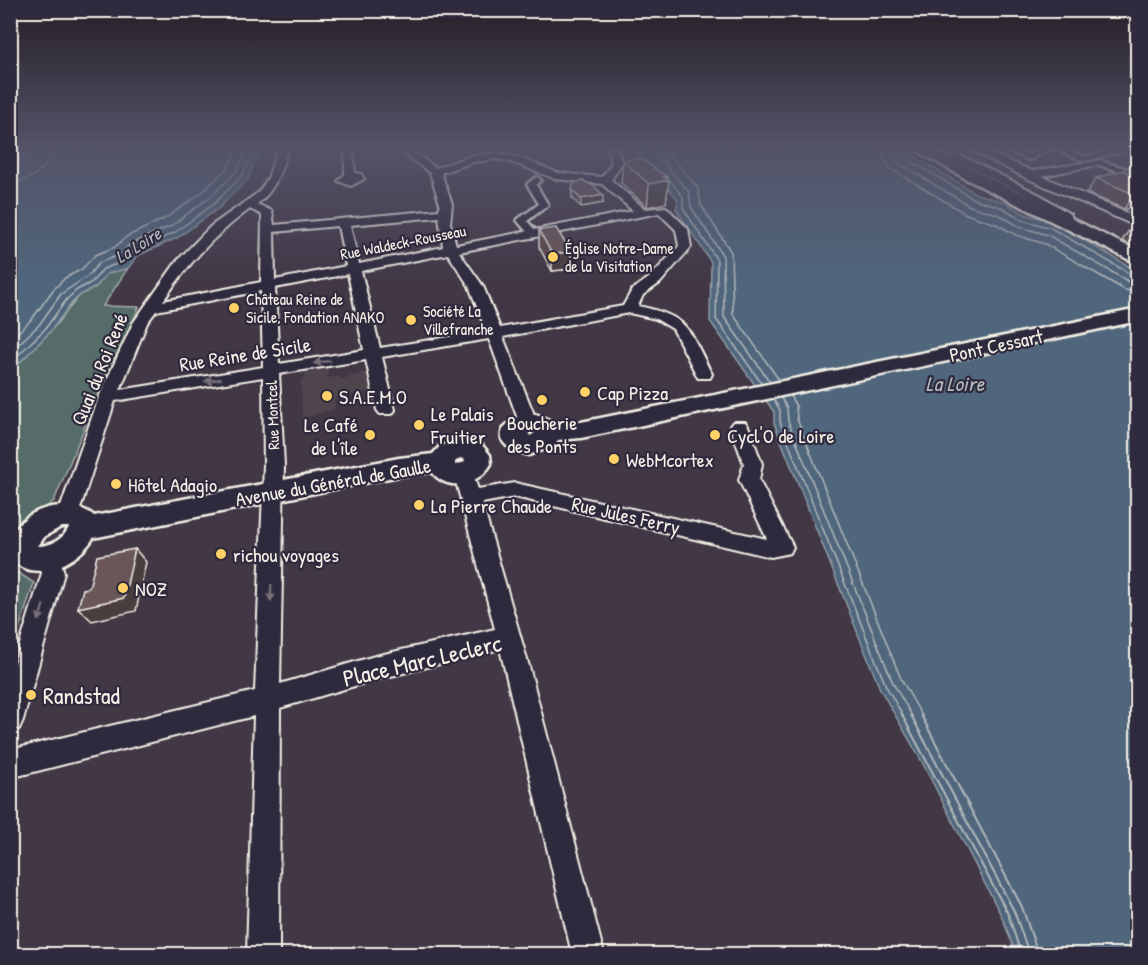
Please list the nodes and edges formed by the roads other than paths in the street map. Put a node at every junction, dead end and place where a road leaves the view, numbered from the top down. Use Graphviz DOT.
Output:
graph roads {
  1 [pos="262,193"];
  2 [pos="442,193"];
  3 [pos="538,193"];
  4 [pos="620,193"];
  5 [pos="1007,193"];
  6 [pos="1028,193"];
  7 [pos="1062,193"];
  8 [pos="1069,193"];
  9 [pos="1038,198"];
  10 [pos="249,205"];
  11 [pos="445,213"];
  12 [pos="643,213"];
  13 [pos="343,222"];
  14 [pos="1067,222"];
  15 [pos="1137,222"];
  16 [pos="268,230"];
  17 [pos="531,235"];
  18 [pos="452,251"];
  19 [pos="1137,259"];
  20 [pos="355,270"];
  21 [pos="268,286"];
  22 [pos="150,308"];
  23 [pos="630,309"];
  24 [pos="1137,315"];
  25 [pos="494,334"];
  26 [pos="373,354"];
  27 [pos="271,371"];
  28 [pos="704,374"];
  29 [pos="748,396"];
  30 [pos="108,397"];
  31 [pos="386,410"];
  32 [pos="739,426"];
  33 [pos="531,431"];
  34 [pos="463,472"];
  35 [pos="274,493"];
  36 [pos="76,522"];
  37 [pos="17,545"];
  38 [pos="50,556"];
  39 [pos="509,636"];
  40 [pos="267,700"];
  41 [pos="10,720"];
  42 [pos="10,764"];
  43 [pos="263,954"];
  44 [pos="588,954"];
  1 -- 10 [label="street, Quai du Roi René"];
  2 -- 11 [label="street"];
  3 -- 17 [label="street"];
  4 -- 12 [label="street"];
  5 -- 14 [label="main road"];
  6 -- 9 [label="street"];
  7 -- 9 [label="street"];
  8 -- 15 [label="street"];
  9 -- 14 [label="street"];
  10 -- 16 [label="street, Rue Montcel"];
  10 -- 22 [label="street, Quai du Roi René"];
  11 -- 13 [label="street"];
  11 -- 18 [label="street"];
  12 -- 17 [label="street, Rue Waldeck-Rousseau"];
  12 -- 23 [label="street, Rue Waldeck-Rousseau"];
  13 -- 16 [label="street"];
  13 -- 20 [label="street"];
  14 -- 19 [label="main road"];
  16 -- 21 [label="street, Rue Montcel"];
  17 -- 18 [label="street, Rue Waldeck-Rousseau"];
  18 -- 20 [label="street, Rue Waldeck-Rousseau"];
  18 -- 25 [label="street"];
  20 -- 21 [label="street, Rue Waldeck-Rousseau"];
  20 -- 26 [label="street"];
  21 -- 22 [label="street, Rue Waldeck-Rousseau"];
  21 -- 27 [label="street, Rue Montcel"];
  22 -- 30 [label="street, Quai du Roi René"];
  23 -- 25 [label="street, Rue Reine de Sicile"];
  23 -- 28 [label="street"];
  24 -- 29 [label="main road, Pont Cessart"];
  25 -- 26 [label="street, Rue Reine de Sicile"];
  25 -- 33 [label="street"];
  26 -- 27 [label="street, Rue Reine de Sicile, one-way"];
  26 -- 31 [label="street"];
  27 -- 30 [label="street, Rue Reine de Sicile, one-way"];
  27 -- 35 [label="street, Rue Montcel"];
  29 -- 33 [label="main road, Avenue du Général de Gaulle"];
  30 -- 36 [label="street, Quai du Roi René"];
  32 -- 34 [label="street, Rue Jules Ferry"];
  33 -- 34 [label="main road, Avenue du Général de Gaulle"];
  34 -- 35 [label="main road, Avenue du Général de Gaulle"];
  34 -- 39 [label="street"];
  35 -- 36 [label="main road, Avenue du Général de Gaulle"];
  35 -- 40 [label="street, Rue Montcel, one-way"];
  36 -- 37 [label="main road, Avenue du Général de Gaulle"];
  36 -- 38 [label="main road"];
  37 -- 38 [label="main road"];
  38 -- 41 [label="street, one-way"];
  39 -- 40 [label="street, Place Marc Leclerc"];
  39 -- 44 [label="street, Place Marc Leclerc"];
  40 -- 42 [label="street, Place Marc Leclerc"];
  40 -- 43 [label="street"];
}
